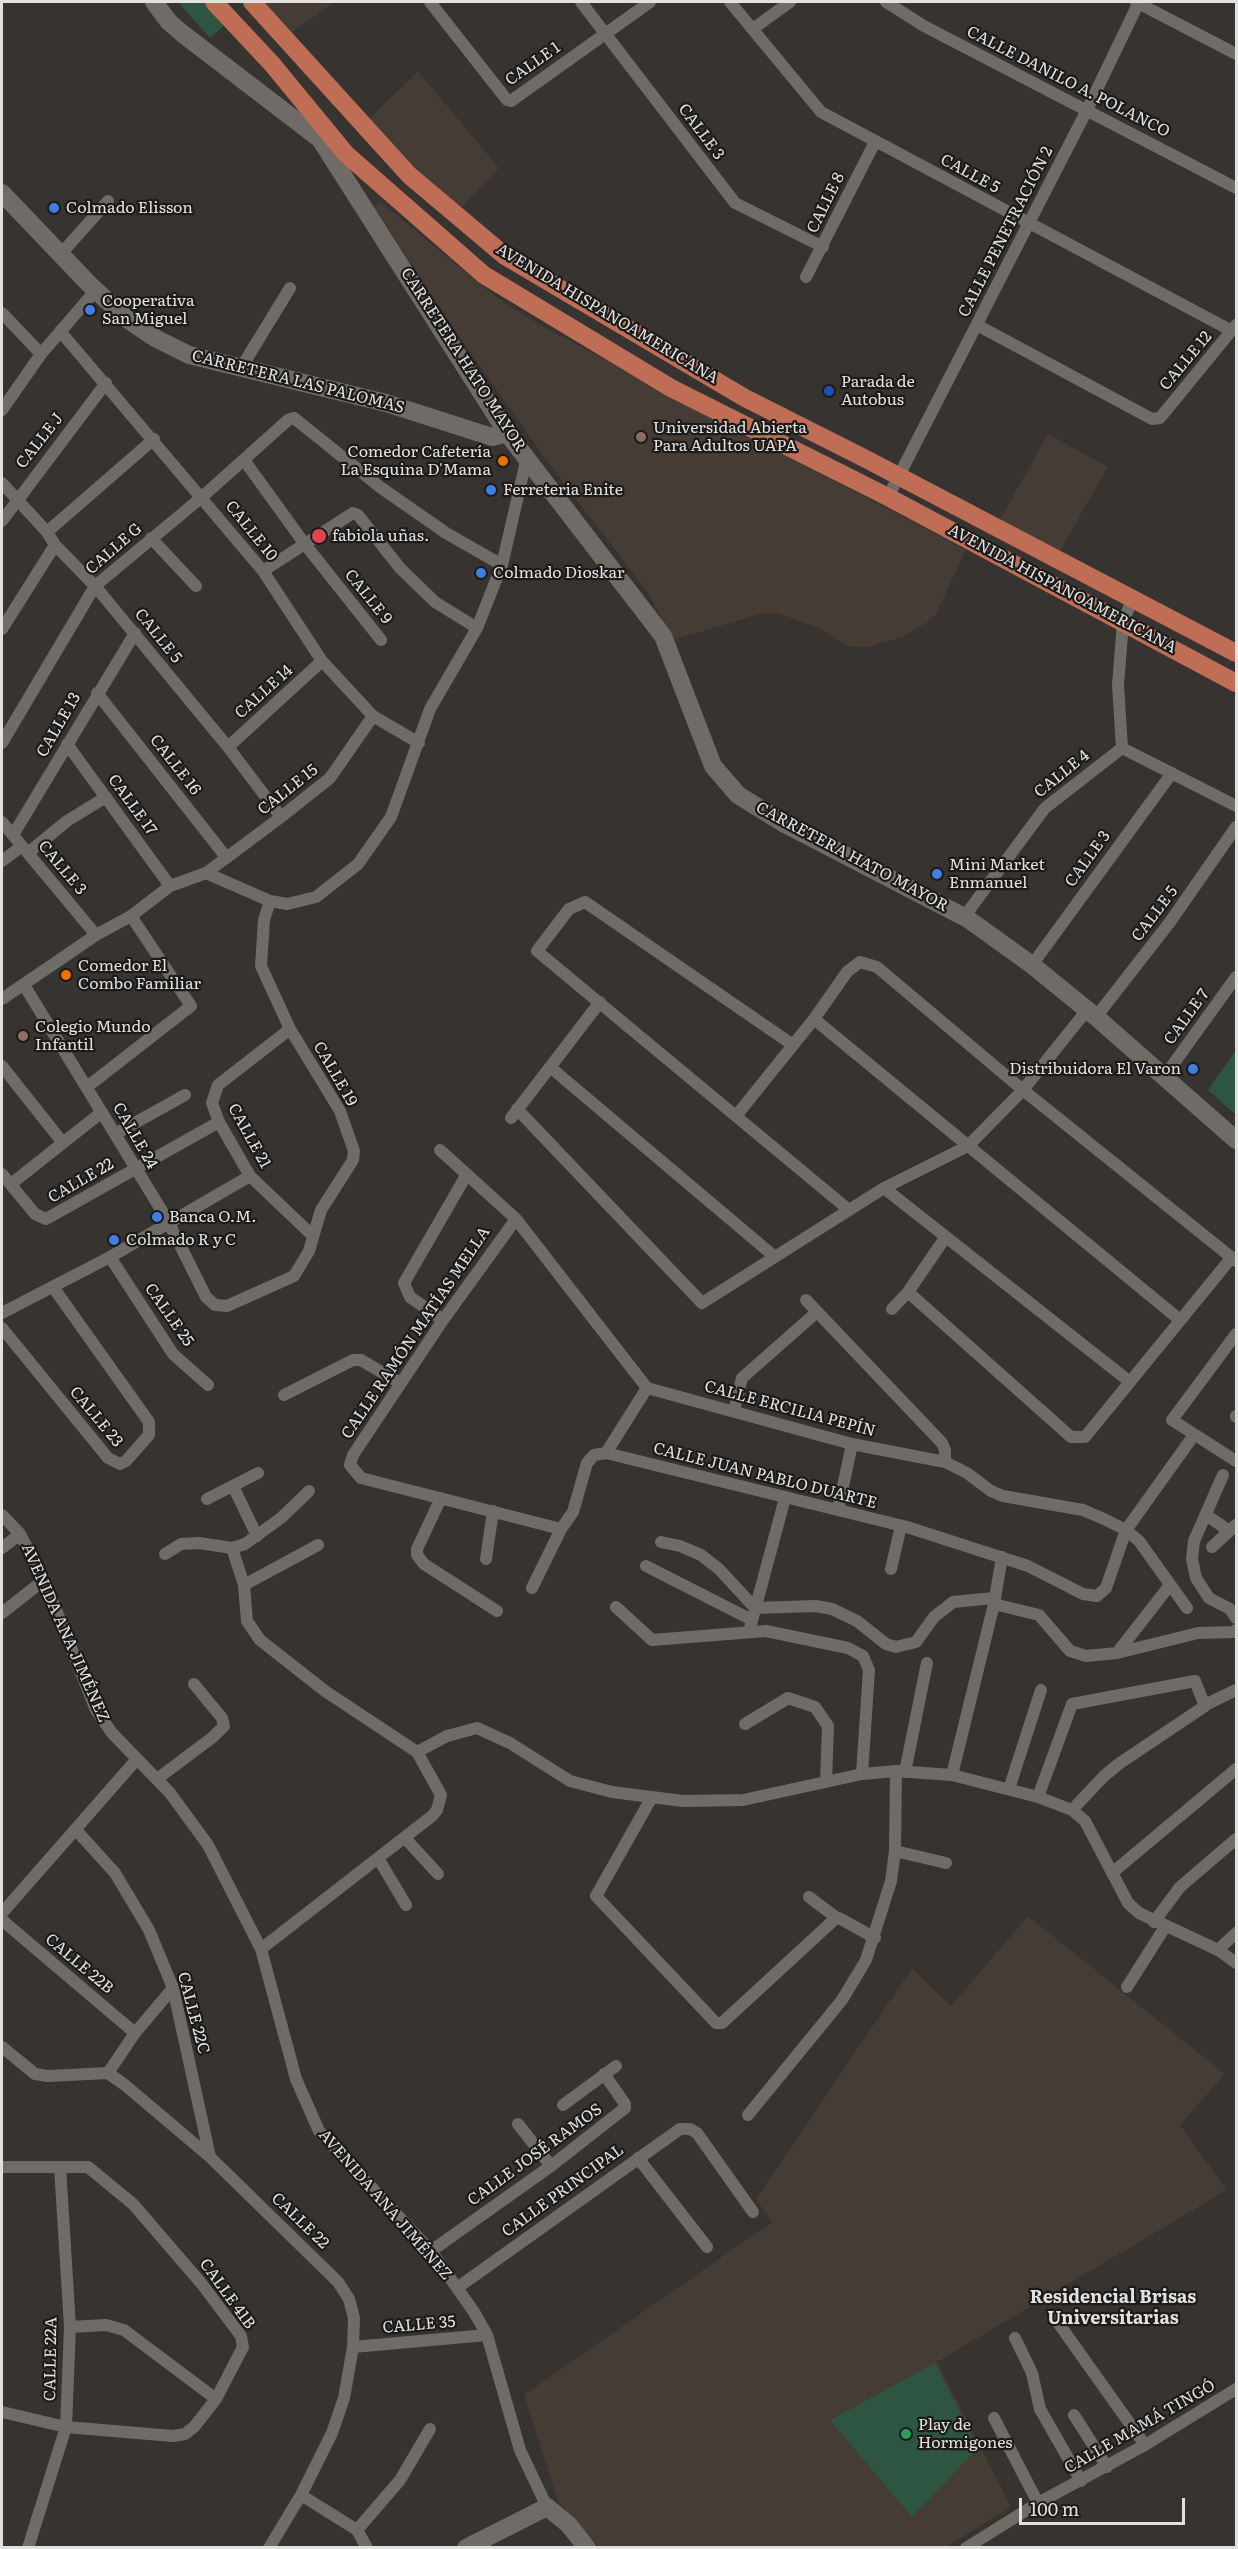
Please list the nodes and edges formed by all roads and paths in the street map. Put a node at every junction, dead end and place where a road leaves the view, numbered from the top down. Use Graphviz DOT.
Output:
graph roads {
  1 [pos="154,2"];
  2 [pos="252,2"];
  3 [pos="430,2"];
  4 [pos="581,2"];
  5 [pos="650,2"];
  6 [pos="730,2"];
  7 [pos="790,2"];
  8 [pos="886,2"];
  9 [pos="1138,2"];
  10 [pos="221,4"];
  11 [pos="754,28"];
  12 [pos="605,34"];
  13 [pos="1236,54"];
  14 [pos="1087,110"];
  15 [pos="875,142"];
  16 [pos="1236,188"];
  17 [pos="2,193"];
  18 [pos="108,201"];
  19 [pos="1029,224"];
  20 [pos="823,247"];
  21 [pos="60,255"];
  22 [pos="806,277"];
  23 [pos="290,288"];
  24 [pos="96,290"];
  25 [pos="2,313"];
  26 [pos="977,325"];
  27 [pos="1234,327"];
  28 [pos="60,331"];
  29 [pos="41,354"];
  30 [pos="242,368"];
  31 [pos="106,383"];
  32 [pos="2,410"];
  33 [pos="507,433"];
  34 [pos="154,439"];
  35 [pos="527,457"];
  36 [pos="244,460"];
  37 [pos="898,476"];
  38 [pos="2,483"];
  39 [pos="888,496"];
  40 [pos="202,497"];
  41 [pos="16,499"];
  42 [pos="2,521"];
  43 [pos="47,532"];
  44 [pos="152,538"];
  45 [pos="304,543"];
  46 [pos="55,545"];
  47 [pos="502,565"];
  48 [pos="263,571"];
  49 [pos="95,585"];
  50 [pos="196,586"];
  51 [pos="1133,598"];
  52 [pos="1123,622"];
  53 [pos="477,628"];
  54 [pos="2,629"];
  55 [pos="135,633"];
  56 [pos="381,640"];
  57 [pos="1236,653"];
  58 [pos="322,661"];
  59 [pos="1236,682"];
  60 [pos="97,693"];
  61 [pos="373,716"];
  62 [pos="2,743"];
  63 [pos="419,743"];
  64 [pos="67,744"];
  65 [pos="228,747"];
  66 [pos="1122,748"];
  67 [pos="1172,773"];
  68 [pos="106,797"];
  69 [pos="1236,806"];
  70 [pos="281,817"];
  71 [pos="2,822"];
  72 [pos="1236,827"];
  73 [pos="13,835"];
  74 [pos="25,849"];
  75 [pos="226,857"];
  76 [pos="2,861"];
  77 [pos="206,873"];
  78 [pos="171,886"];
  79 [pos="270,901"];
  80 [pos="131,916"];
  81 [pos="964,917"];
  82 [pos="96,935"];
  83 [pos="1032,965"];
  84 [pos="1236,977"];
  85 [pos="24,985"];
  86 [pos="2,999"];
  87 [pos="600,1002"];
  88 [pos="1091,1014"];
  89 [pos="814,1019"];
  90 [pos="290,1029"];
  91 [pos="793,1045"];
  92 [pos="2,1066"];
  93 [pos="550,1067"];
  94 [pos="1164,1077"];
  95 [pos="87,1087"];
  96 [pos="1023,1090"];
  97 [pos="185,1095"];
  98 [pos="102,1112"];
  99 [pos="736,1116"];
  100 [pos="219,1122"];
  101 [pos="114,1134"];
  102 [pos="1236,1140"];
  103 [pos="63,1143"];
  104 [pos="968,1146"];
  105 [pos="440,1150"];
  106 [pos="135,1169"];
  107 [pos="2,1174"];
  108 [pos="467,1174"];
  109 [pos="250,1176"];
  110 [pos="11,1184"];
  111 [pos="884,1188"];
  112 [pos="849,1210"];
  113 [pos="516,1219"];
  114 [pos="168,1221"];
  115 [pos="314,1236"];
  116 [pos="945,1238"];
  117 [pos="110,1257"];
  118 [pos="775,1257"];
  119 [pos="1234,1259"];
  120 [pos="53,1287"];
  121 [pos="908,1292"];
  122 [pos="806,1300"];
  123 [pos="215,1305"];
  124 [pos="892,1308"];
  125 [pos="817,1312"];
  126 [pos="2,1313"];
  127 [pos="442,1320"];
  128 [pos="1180,1320"];
  129 [pos="2,1328"];
  130 [pos="1236,1334"];
  131 [pos="1130,1382"];
  132 [pos="400,1383"];
  133 [pos="208,1384"];
  134 [pos="647,1388"];
  135 [pos="284,1395"];
  136 [pos="734,1411"];
  137 [pos="1194,1435"];
  138 [pos="852,1444"];
  139 [pos="606,1453"];
  140 [pos="1235,1456"];
  141 [pos="945,1462"];
  142 [pos="258,1473"];
  143 [pos="1223,1475"];
  144 [pos="233,1486"];
  145 [pos="309,1491"];
  146 [pos="441,1498"];
  147 [pos="785,1498"];
  148 [pos="207,1499"];
  149 [pos="838,1510"];
  150 [pos="493,1511"];
  151 [pos="2,1515"];
  152 [pos="1206,1515"];
  153 [pos="901,1526"];
  154 [pos="1232,1527"];
  155 [pos="561,1529"];
  156 [pos="1126,1530"];
  157 [pos="20,1534"];
  158 [pos="257,1536"];
  159 [pos="661,1542"];
  160 [pos="318,1545"];
  161 [pos="1212,1547"];
  162 [pos="2,1548"];
  163 [pos="232,1548"];
  164 [pos="165,1554"];
  165 [pos="1002,1557"];
  166 [pos="486,1559"];
  167 [pos="646,1566"];
  168 [pos="891,1569"];
  169 [pos="44,1580"];
  170 [pos="244,1585"];
  171 [pos="1170,1585"];
  172 [pos="532,1588"];
  173 [pos="994,1601"];
  174 [pos="616,1607"];
  175 [pos="1187,1608"];
  176 [pos="496,1611"];
  177 [pos="2,1613"];
  178 [pos="1236,1618"];
  179 [pos="752,1620"];
  180 [pos="1236,1630"];
  181 [pos="1117,1653"];
  182 [pos="927,1663"];
  183 [pos="194,1684"];
  184 [pos="1041,1690"];
  185 [pos="1236,1690"];
  186 [pos="1205,1705"];
  187 [pos="745,1724"];
  188 [pos="417,1752"];
  189 [pos="137,1758"];
  190 [pos="1236,1769"];
  191 [pos="901,1772"];
  192 [pos="862,1774"];
  193 [pos="952,1775"];
  194 [pos="157,1779"];
  195 [pos="826,1781"];
  196 [pos="1009,1790"];
  197 [pos="652,1797"];
  198 [pos="1038,1797"];
  199 [pos="1072,1810"];
  200 [pos="76,1830"];
  201 [pos="405,1838"];
  202 [pos="1236,1839"];
  203 [pos="895,1851"];
  204 [pos="378,1858"];
  205 [pos="946,1863"];
  206 [pos="1112,1873"];
  207 [pos="438,1874"];
  208 [pos="809,1897"];
  209 [pos="406,1905"];
  210 [pos="2,1913"];
  211 [pos="837,1918"];
  212 [pos="2,1920"];
  213 [pos="1160,1924"];
  214 [pos="1236,1933"];
  215 [pos="875,1938"];
  216 [pos="261,1949"];
  217 [pos="1218,1950"];
  218 [pos="1236,1963"];
  219 [pos="1127,1987"];
  220 [pos="173,1988"];
  221 [pos="135,2033"];
  222 [pos="2,2047"];
  223 [pos="616,2066"];
  224 [pos="108,2073"];
  225 [pos="604,2074"];
  226 [pos="562,2105"];
  227 [pos="748,2115"];
  228 [pos="518,2124"];
  229 [pos="210,2157"];
  230 [pos="638,2158"];
  231 [pos="551,2166"];
  232 [pos="2,2167"];
  233 [pos="60,2167"];
  234 [pos="753,2212"];
  235 [pos="706,2247"];
  236 [pos="430,2251"];
  237 [pos="458,2288"];
  238 [pos="1054,2317"];
  239 [pos="70,2327"];
  240 [pos="487,2335"];
  241 [pos="1015,2337"];
  242 [pos="354,2347"];
  243 [pos="1236,2389"];
  244 [pos="216,2399"];
  245 [pos="2,2412"];
  246 [pos="1074,2415"];
  247 [pos="994,2418"];
  248 [pos="66,2427"];
  249 [pos="430,2429"];
  250 [pos="1145,2445"];
  251 [pos="1107,2467"];
  252 [pos="1082,2481"];
  253 [pos="301,2495"];
  254 [pos="1038,2504"];
  255 [pos="547,2507"];
  256 [pos="357,2530"];
  257 [pos="28,2547"];
  258 [pos="269,2547"];
  259 [pos="367,2547"];
  260 [pos="466,2547"];
  261 [pos="587,2547"];
  262 [pos="966,2547"];
  1 -- 33 [label="street, CARRETERA HATO MAYOR"];
  2 -- 37 [label="main road, AVENIDA HISPANOAMERICANA"];
  3 -- 12 [label="street, CALLE 1"];
  4 -- 12 [label="street, CALLE 3"];
  5 -- 12 [label="street, CALLE 1"];
  6 -- 11 [label="street, CALLE 5"];
  7 -- 11 [label="street"];
  8 -- 14 [label="street, CALLE DANILO A. POLANCO"];
  9 -- 13 [label="street"];
  9 -- 14 [label="street, CALLE PENETRACIÓN 2"];
  10 -- 39 [label="main road, AVENIDA HISPANOAMERICANA"];
  11 -- 15 [label="street, CALLE 5"];
  12 -- 20 [label="street, CALLE 3"];
  14 -- 16 [label="street, CALLE DANILO A. POLANCO"];
  14 -- 19 [label="street, CALLE PENETRACIÓN 2"];
  15 -- 19 [label="street, CALLE 5"];
  15 -- 20 [label="street, CALLE 8"];
  17 -- 21 [label="street, CARRETERA LAS PALOMAS"];
  18 -- 21 [label="street"];
  19 -- 26 [label="street, CALLE PENETRACIÓN 2"];
  19 -- 27 [label="street, CALLE 5"];
  20 -- 22 [label="street, CALLE 8"];
  21 -- 24 [label="street, CARRETERA LAS PALOMAS"];
  23 -- 30 [label="street"];
  24 -- 28 [label="street"];
  24 -- 30 [label="street, CARRETERA LAS PALOMAS"];
  25 -- 29 [label="street"];
  26 -- 27 [label="street, CALLE 12"];
  26 -- 37 [label="street, CALLE PENETRACIÓN 2"];
  28 -- 29 [label="street"];
  28 -- 31 [label="street, CALLE 10"];
  29 -- 32 [label="street"];
  30 -- 33 [label="street, CARRETERA LAS PALOMAS"];
  31 -- 34 [label="street, CALLE 10"];
  31 -- 41 [label="street, CALLE J"];
  33 -- 35 [label="street, CARRETERA HATO MAYOR"];
  34 -- 40 [label="street, CALLE 10"];
  34 -- 43 [label="street"];
  35 -- 47 [label="street"];
  35 -- 81 [label="street, CARRETERA HATO MAYOR"];
  36 -- 40 [label="street, CALLE G"];
  36 -- 45 [label="street, CALLE 9"];
  36 -- 47 [label="street, CALLE G"];
  37 -- 39 [label="street"];
  37 -- 51 [label="main road, AVENIDA HISPANOAMERICANA"];
  38 -- 41 [label="street, CALLE 5"];
  39 -- 52 [label="main road, AVENIDA HISPANOAMERICANA"];
  40 -- 44 [label="street, CALLE G"];
  40 -- 48 [label="street, CALLE 10"];
  41 -- 42 [label="street, CALLE J"];
  41 -- 43 [label="street, CALLE 5"];
  43 -- 46 [label="street, CALLE 5"];
  44 -- 49 [label="street, CALLE G"];
  44 -- 50 [label="street"];
  45 -- 48 [label="street"];
  45 -- 53 [label="street"];
  45 -- 56 [label="street, CALLE 9"];
  46 -- 49 [label="street, CALLE 5"];
  46 -- 54 [label="street"];
  47 -- 53 [label="street"];
  48 -- 58 [label="street, CALLE 10"];
  49 -- 55 [label="street, CALLE 5"];
  49 -- 62 [label="street, CALLE G"];
  51 -- 52 [label="street"];
  51 -- 57 [label="main road, AVENIDA HISPANOAMERICANA"];
  52 -- 59 [label="main road, AVENIDA HISPANOAMERICANA"];
  52 -- 66 [label="street"];
  53 -- 63 [label="street"];
  55 -- 60 [label="street, CALLE 13"];
  55 -- 65 [label="street, CALLE 5"];
  58 -- 61 [label="street, CALLE 10"];
  58 -- 65 [label="street, CALLE 14"];
  60 -- 64 [label="street, CALLE 13"];
  60 -- 75 [label="street, CALLE 16"];
  61 -- 63 [label="street, CALLE 10"];
  61 -- 70 [label="street, CALLE 15"];
  63 -- 79 [label="street"];
  64 -- 68 [label="street, CALLE 17"];
  64 -- 73 [label="street, CALLE 13"];
  65 -- 70 [label="street, CALLE 5"];
  66 -- 67 [label="street"];
  66 -- 81 [label="street, CALLE 4"];
  67 -- 69 [label="street"];
  67 -- 83 [label="street, CALLE 3"];
  68 -- 74 [label="street"];
  68 -- 78 [label="street, CALLE 17"];
  70 -- 75 [label="street, CALLE 15"];
  71 -- 73 [label="street, CALLE 3"];
  72 -- 88 [label="street, CALLE 5"];
  73 -- 74 [label="street, CALLE 3"];
  74 -- 76 [label="street"];
  74 -- 82 [label="street, CALLE 3"];
  75 -- 77 [label="street, CALLE 15"];
  77 -- 78 [label="street, CALLE 15"];
  77 -- 79 [label="street"];
  78 -- 80 [label="street, CALLE 15"];
  79 -- 90 [label="street, CALLE 19"];
  80 -- 82 [label="street, CALLE 15"];
  80 -- 95 [label="street"];
  81 -- 83 [label="street, CARRETERA HATO MAYOR"];
  82 -- 85 [label="street, CALLE 15"];
  83 -- 88 [label="street, CARRETERA HATO MAYOR"];
  84 -- 94 [label="street, CALLE 7"];
  85 -- 86 [label="street, CALLE 15"];
  85 -- 95 [label="street, CALLE 24"];
  87 -- 91 [label="street"];
  87 -- 93 [label="street"];
  87 -- 99 [label="street"];
  88 -- 94 [label="street, CARRETERA HATO MAYOR"];
  88 -- 96 [label="street, CALLE 5"];
  89 -- 91 [label="street"];
  89 -- 96 [label="street"];
  89 -- 104 [label="street"];
  90 -- 100 [label="street, CALLE 21"];
  90 -- 115 [label="street, CALLE 19"];
  91 -- 99 [label="street"];
  92 -- 103 [label="street"];
  93 -- 118 [label="street"];
  93 -- 118 [label="street, CALLE 5"];
  94 -- 102 [label="street, CARRETERA HATO MAYOR"];
  95 -- 98 [label="street, CALLE 24"];
  96 -- 104 [label="street, CALLE 5"];
  96 -- 119 [label="street"];
  97 -- 101 [label="street"];
  98 -- 101 [label="street, CALLE 24"];
  98 -- 103 [label="street"];
  99 -- 112 [label="street"];
  100 -- 106 [label="street, CALLE 22"];
  100 -- 109 [label="street, CALLE 21"];
  101 -- 106 [label="street, CALLE 24"];
  103 -- 110 [label="street"];
  104 -- 111 [label="street, CALLE 5"];
  104 -- 128 [label="street"];
  105 -- 108 [label="street"];
  106 -- 110 [label="street, CALLE 22"];
  106 -- 114 [label="street, CALLE 24"];
  107 -- 110 [label="street, CALLE 22"];
  108 -- 113 [label="street"];
  108 -- 127 [label="street"];
  109 -- 114 [label="street"];
  109 -- 115 [label="street, CALLE 21"];
  111 -- 112 [label="street, CALLE 5"];
  111 -- 116 [label="street"];
  112 -- 118 [label="street, CALLE 5"];
  113 -- 127 [label="street, CALLE RAMÓN MATÍAS MELLA"];
  113 -- 134 [label="street"];
  114 -- 117 [label="street"];
  114 -- 123 [label="street, CALLE 24"];
  115 -- 123 [label="street, CALLE 19"];
  116 -- 121 [label="street"];
  116 -- 131 [label="street"];
  117 -- 120 [label="street"];
  117 -- 133 [label="street, CALLE 25"];
  119 -- 128 [label="street"];
  120 -- 126 [label="street"];
  120 -- 129 [label="street, CALLE 23"];
  121 -- 124 [label="street"];
  121 -- 131 [label="street"];
  122 -- 125 [label="street"];
  125 -- 136 [label="street"];
  125 -- 141 [label="street"];
  127 -- 132 [label="street, CALLE RAMÓN MATÍAS MELLA"];
  128 -- 131 [label="street"];
  130 -- 137 [label="street"];
  132 -- 135 [label="street"];
  132 -- 146 [label="street, CALLE RAMÓN MATÍAS MELLA"];
  134 -- 136 [label="street, CALLE ERCILIA PEPÍN"];
  134 -- 139 [label="street"];
  136 -- 138 [label="street, CALLE ERCILIA PEPÍN"];
  137 -- 140 [label="street"];
  137 -- 156 [label="street"];
  138 -- 141 [label="street, CALLE ERCILIA PEPÍN"];
  138 -- 149 [label="street"];
  139 -- 147 [label="street, CALLE JUAN PABLO DUARTE"];
  139 -- 155 [label="street"];
  141 -- 156 [label="street, CALLE ERCILIA PEPÍN"];
  142 -- 144 [label="street"];
  143 -- 152 [label="street"];
  144 -- 148 [label="street"];
  144 -- 158 [label="street"];
  145 -- 158 [label="street"];
  146 -- 150 [label="street"];
  146 -- 176 [label="street"];
  147 -- 149 [label="street, CALLE JUAN PABLO DUARTE"];
  147 -- 179 [label="street"];
  149 -- 153 [label="street, CALLE JUAN PABLO DUARTE"];
  150 -- 155 [label="street"];
  150 -- 166 [label="street"];
  151 -- 157 [label="street, AVENIDA ANA JIMÉNEZ"];
  152 -- 154 [label="street"];
  152 -- 178 [label="street"];
  153 -- 165 [label="street, CALLE JUAN PABLO DUARTE"];
  153 -- 168 [label="street"];
  154 -- 161 [label="street"];
  155 -- 172 [label="street"];
  156 -- 165 [label="street, CALLE JUAN PABLO DUARTE"];
  156 -- 171 [label="street, CALLE ERCILIA PEPÍN"];
  157 -- 162 [label="street"];
  157 -- 169 [label="street, AVENIDA ANA JIMÉNEZ"];
  158 -- 163 [label="street"];
  159 -- 179 [label="street"];
  160 -- 170 [label="street"];
  163 -- 164 [label="street"];
  163 -- 170 [label="street"];
  165 -- 173 [label="street"];
  167 -- 179 [label="street"];
  169 -- 177 [label="street"];
  169 -- 189 [label="street, AVENIDA ANA JIMÉNEZ"];
  170 -- 188 [label="street"];
  171 -- 175 [label="street, CALLE ERCILIA PEPÍN"];
  171 -- 181 [label="street"];
  173 -- 179 [label="street"];
  173 -- 181 [label="street"];
  173 -- 193 [label="street"];
  174 -- 179 [label="street"];
  179 -- 192 [label="street"];
  180 -- 181 [label="street"];
  182 -- 191 [label="street"];
  183 -- 194 [label="street"];
  184 -- 196 [label="street"];
  185 -- 186 [label="street"];
  186 -- 198 [label="street"];
  186 -- 199 [label="street"];
  187 -- 195 [label="street"];
  188 -- 197 [label="street"];
  188 -- 201 [label="street"];
  189 -- 194 [label="street, AVENIDA ANA JIMÉNEZ"];
  189 -- 200 [label="street"];
  190 -- 206 [label="street"];
  191 -- 192 [label="street"];
  191 -- 193 [label="street"];
  191 -- 203 [label="street"];
  192 -- 195 [label="street"];
  193 -- 196 [label="street"];
  194 -- 216 [label="street, AVENIDA ANA JIMÉNEZ"];
  195 -- 197 [label="street"];
  196 -- 198 [label="street"];
  197 -- 211 [label="street"];
  198 -- 199 [label="street"];
  199 -- 206 [label="street"];
  200 -- 210 [label="street"];
  200 -- 220 [label="street, CALLE 22C"];
  201 -- 204 [label="street"];
  201 -- 207 [label="street"];
  202 -- 213 [label="street"];
  203 -- 205 [label="street"];
  203 -- 215 [label="street"];
  204 -- 209 [label="street"];
  204 -- 216 [label="street"];
  206 -- 213 [label="street"];
  208 -- 211 [label="street"];
  211 -- 215 [label="street"];
  212 -- 221 [label="street, CALLE 22B"];
  213 -- 217 [label="street"];
  213 -- 219 [label="street"];
  214 -- 217 [label="street"];
  215 -- 227 [label="street"];
  216 -- 236 [label="street, AVENIDA ANA JIMÉNEZ"];
  217 -- 218 [label="street"];
  220 -- 221 [label="street"];
  220 -- 229 [label="street, CALLE 22C"];
  221 -- 224 [label="street"];
  222 -- 224 [label="street"];
  223 -- 225 [label="street"];
  224 -- 229 [label="street, CALLE 22"];
  225 -- 226 [label="street"];
  225 -- 231 [label="street, CALLE JOSÉ RAMOS"];
  228 -- 231 [label="street"];
  229 -- 242 [label="street, CALLE 22"];
  230 -- 234 [label="street, CALLE PRINCIPAL"];
  230 -- 235 [label="street"];
  230 -- 237 [label="street, CALLE PRINCIPAL"];
  231 -- 236 [label="street, CALLE JOSÉ RAMOS"];
  232 -- 233 [label="street, CALLE 41B"];
  233 -- 239 [label="street, CALLE 22A"];
  233 -- 244 [label="street, CALLE 41B"];
  236 -- 237 [label="street, AVENIDA ANA JIMÉNEZ"];
  237 -- 240 [label="street, AVENIDA ANA JIMÉNEZ"];
  238 -- 250 [label="street"];
  239 -- 244 [label="street"];
  239 -- 248 [label="street, CALLE 22A"];
  240 -- 242 [label="street, CALLE 35"];
  240 -- 255 [label="street, AVENIDA ANA JIMÉNEZ"];
  241 -- 252 [label="street"];
  242 -- 253 [label="street, CALLE 22"];
  243 -- 250 [label="street, CALLE MAMÁ TINGÓ"];
  244 -- 248 [label="street, CALLE 41B"];
  245 -- 248 [label="street, CALLE 41B"];
  246 -- 251 [label="street"];
  247 -- 254 [label="street"];
  248 -- 257 [label="street, CALLE 22A"];
  249 -- 256 [label="street"];
  250 -- 251 [label="street, CALLE MAMÁ TINGÓ"];
  251 -- 252 [label="street, CALLE MAMÁ TINGÓ"];
  252 -- 254 [label="street, CALLE MAMÁ TINGÓ"];
  253 -- 256 [label="street"];
  253 -- 258 [label="street, CALLE 22"];
  254 -- 262 [label="street, CALLE MAMÁ TINGÓ"];
  255 -- 260 [label="street"];
  255 -- 261 [label="street, AVENIDA ANA JIMÉNEZ"];
  256 -- 259 [label="street"];
}
